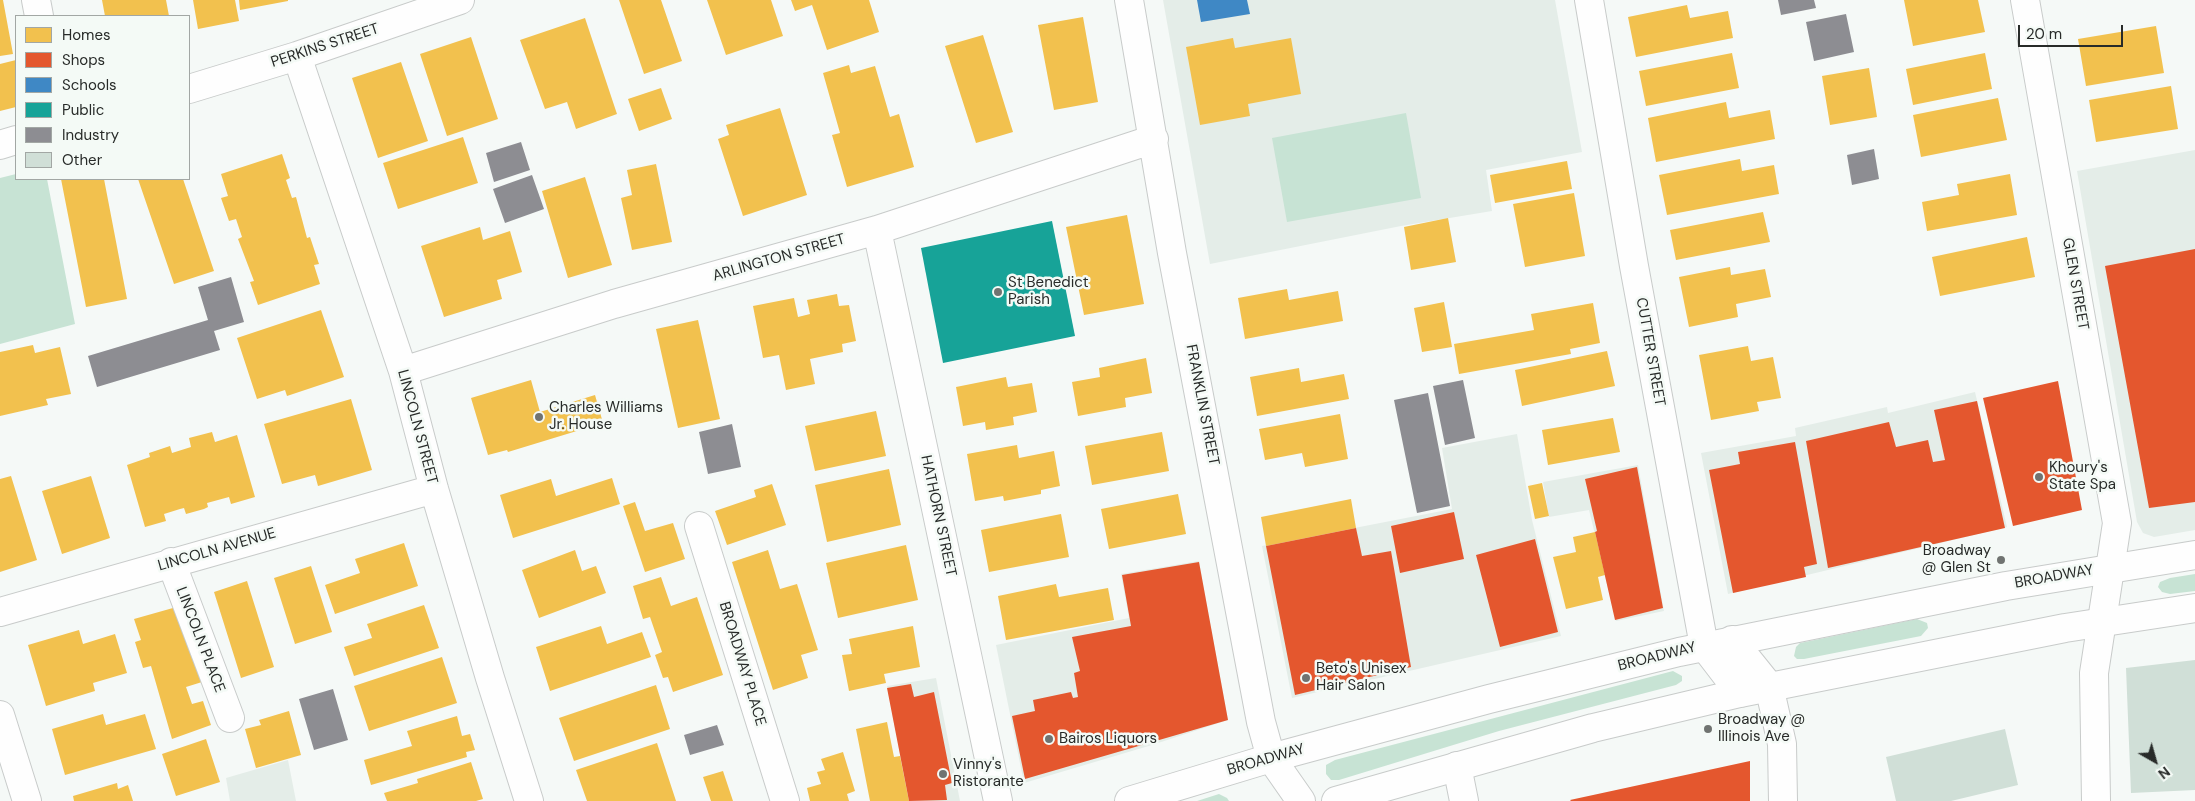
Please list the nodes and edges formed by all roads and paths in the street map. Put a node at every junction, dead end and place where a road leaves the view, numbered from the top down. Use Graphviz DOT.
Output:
graph roads {
  1 [pos="36,0"];
  2 [pos="460,0"];
  3 [pos="1129,0"];
  4 [pos="1589,0"];
  5 [pos="2025,0"];
  6 [pos="433,4"];
  7 [pos="39,15"];
  8 [pos="298,56"];
  9 [pos="190,89"];
  10 [pos="1154,139"];
  11 [pos="15,140"];
  12 [pos="0,145"];
  13 [pos="877,230"];
  14 [pos="403,371"];
  15 [pos="434,489"];
  16 [pos="699,526"];
  17 [pos="2195,555"];
  18 [pos="171,562"];
  19 [pos="2109,568"];
  20 [pos="2195,608"];
  21 [pos="0,612"];
  22 [pos="2101,622"];
  23 [pos="1732,640"];
  24 [pos="1704,646"];
  25 [pos="1769,686"];
  26 [pos="1740,693"];
  27 [pos="0,715"];
  28 [pos="230,718"];
  29 [pos="1271,758"];
  30 [pos="1457,766"];
  31 [pos="26,801"];
  32 [pos="529,801"];
  33 [pos="785,801"];
  34 [pos="998,801"];
  35 [pos="1129,801"];
  36 [pos="1301,801"];
  37 [pos="1336,801"];
  38 [pos="1464,801"];
  39 [pos="1783,801"];
  40 [pos="2096,801"];
  1 -- 7 [label="street"];
  2 -- 6 [label="street, PERKINS STREET"];
  3 -- 10 [label="street, FRANKLIN STREET"];
  4 -- 24 [label="street, CUTTER STREET"];
  5 -- 19 [label="street, GLEN STREET"];
  6 -- 8 [label="street, PERKINS STREET"];
  8 -- 9 [label="street, PERKINS STREET"];
  8 -- 14 [label="street, LINCOLN STREET"];
  10 -- 13 [label="street, ARLINGTON STREET"];
  10 -- 29 [label="street, FRANKLIN STREET"];
  11 -- 12 [label="street"];
  13 -- 14 [label="street, ARLINGTON STREET"];
  13 -- 34 [label="street, HATHORN STREET"];
  14 -- 15 [label="street, LINCOLN STREET"];
  15 -- 18 [label="street, LINCOLN AVENUE"];
  15 -- 32 [label="street, LINCOLN STREET"];
  16 -- 33 [label="street, BROADWAY PLACE"];
  17 -- 19 [label="street, BROADWAY"];
  18 -- 21 [label="street, LINCOLN AVENUE"];
  18 -- 28 [label="street, LINCOLN PLACE"];
  19 -- 22 [label="street, GLEN STREET"];
  19 -- 23 [label="street, BROADWAY"];
  20 -- 22 [label="street"];
  22 -- 25 [label="street"];
  22 -- 40 [label="street, GLEN STREET"];
  23 -- 24 [label="street, BROADWAY"];
  23 -- 25 [label="street"];
  24 -- 26 [label="street, CUTTER STREET"];
  24 -- 29 [label="street, BROADWAY"];
  25 -- 26 [label="street"];
  25 -- 39 [label="street"];
  26 -- 30 [label="street"];
  27 -- 31 [label="street"];
  29 -- 35 [label="street, BROADWAY"];
  29 -- 36 [label="street, FRANKLIN STREET"];
  30 -- 37 [label="street"];
  30 -- 38 [label="street"];
}
